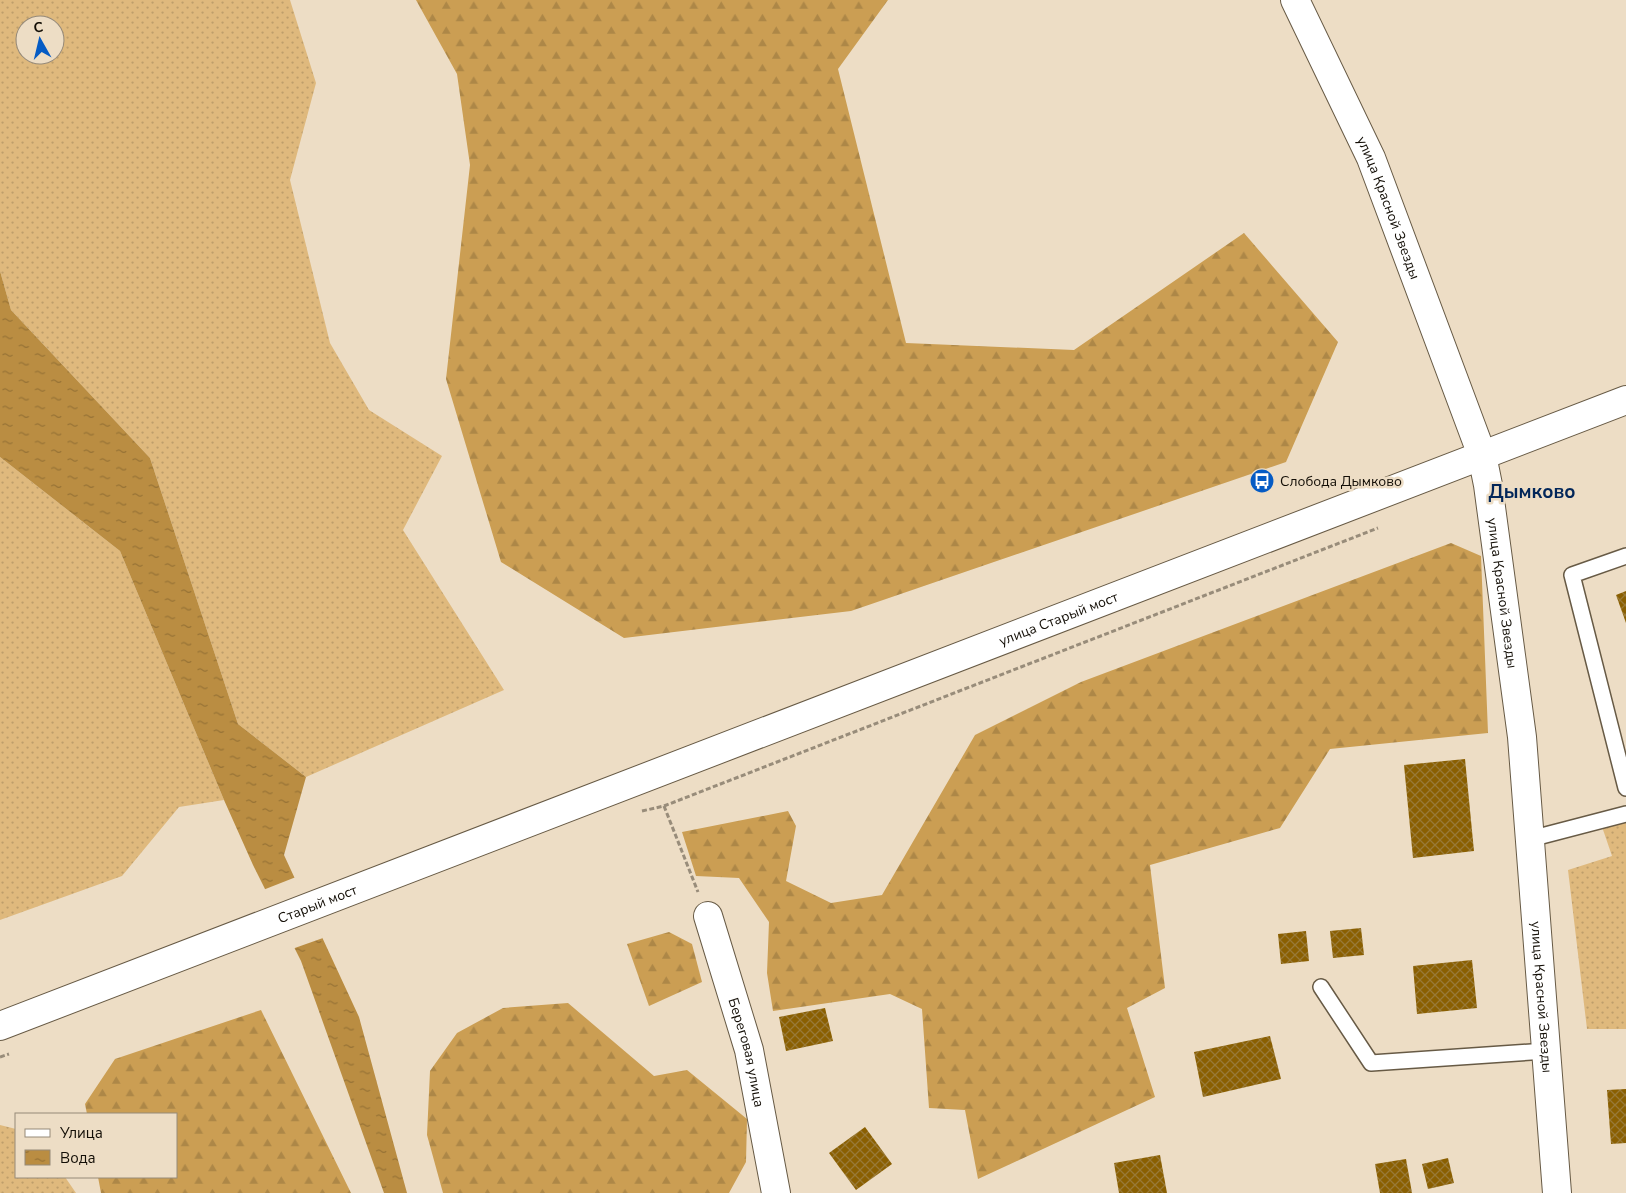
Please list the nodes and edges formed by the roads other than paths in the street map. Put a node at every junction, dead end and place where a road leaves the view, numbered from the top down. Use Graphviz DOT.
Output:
graph roads {
  1 [pos="1295,0"];
  2 [pos="1626,400"];
  3 [pos="1482,455"];
  4 [pos="1626,556"];
  5 [pos="635,783"];
  6 [pos="1626,788"];
  7 [pos="1626,814"];
  8 [pos="1530,839"];
  9 [pos="708,916"];
  10 [pos="1321,987"];
  11 [pos="0,1026"];
  12 [pos="1546,1051"];
  13 [pos="776,1193"];
  14 [pos="1557,1193"];
  1 -- 3 [label="main road, улица Красной Звезды"];
  2 -- 3 [label="main road, улица Старый мост"];
  3 -- 5 [label="main road, улица Старый мост"];
  3 -- 8 [label="main road, улица Красной Звезды"];
  4 -- 6 [label="lane"];
  5 -- 11 [label="main road, Старый мост"];
  7 -- 8 [label="lane"];
  8 -- 12 [label="main road, улица Красной Звезды"];
  9 -- 13 [label="main road, Береговая улица"];
  10 -- 12 [label="lane"];
  12 -- 14 [label="main road, улица Красной Звезды"];
}
